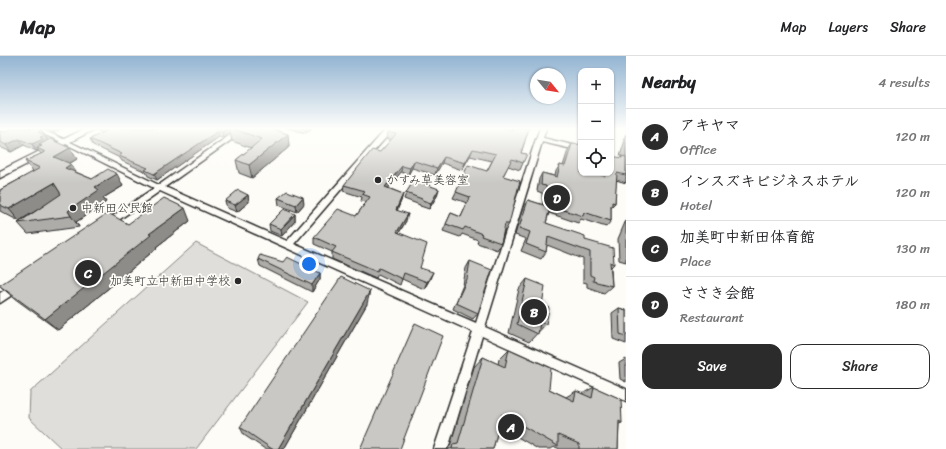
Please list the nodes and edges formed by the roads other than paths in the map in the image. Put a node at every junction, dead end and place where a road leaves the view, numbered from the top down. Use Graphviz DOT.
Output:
graph roads {
  1 [pos="57,146"];
  2 [pos="74,146"];
  3 [pos="219,146"];
  4 [pos="375,146"];
  5 [pos="537,146"];
  6 [pos="0,175"];
  7 [pos="160,187"];
  8 [pos="102,228"];
  9 [pos="289,244"];
  10 [pos="26,281"];
  11 [pos="0,299"];
  12 [pos="478,330"];
  13 [pos="626,395"];
  14 [pos="441,449"];
  1 -- 6 [label="street"];
  2 -- 7 [label="street"];
  3 -- 7 [label="street"];
  4 -- 9 [label="street"];
  5 -- 12 [label="street"];
  7 -- 8 [label="street"];
  7 -- 9 [label="street"];
  9 -- 12 [label="street"];
  10 -- 11 [label="street"];
  12 -- 13 [label="street"];
  12 -- 14 [label="street"];
}
